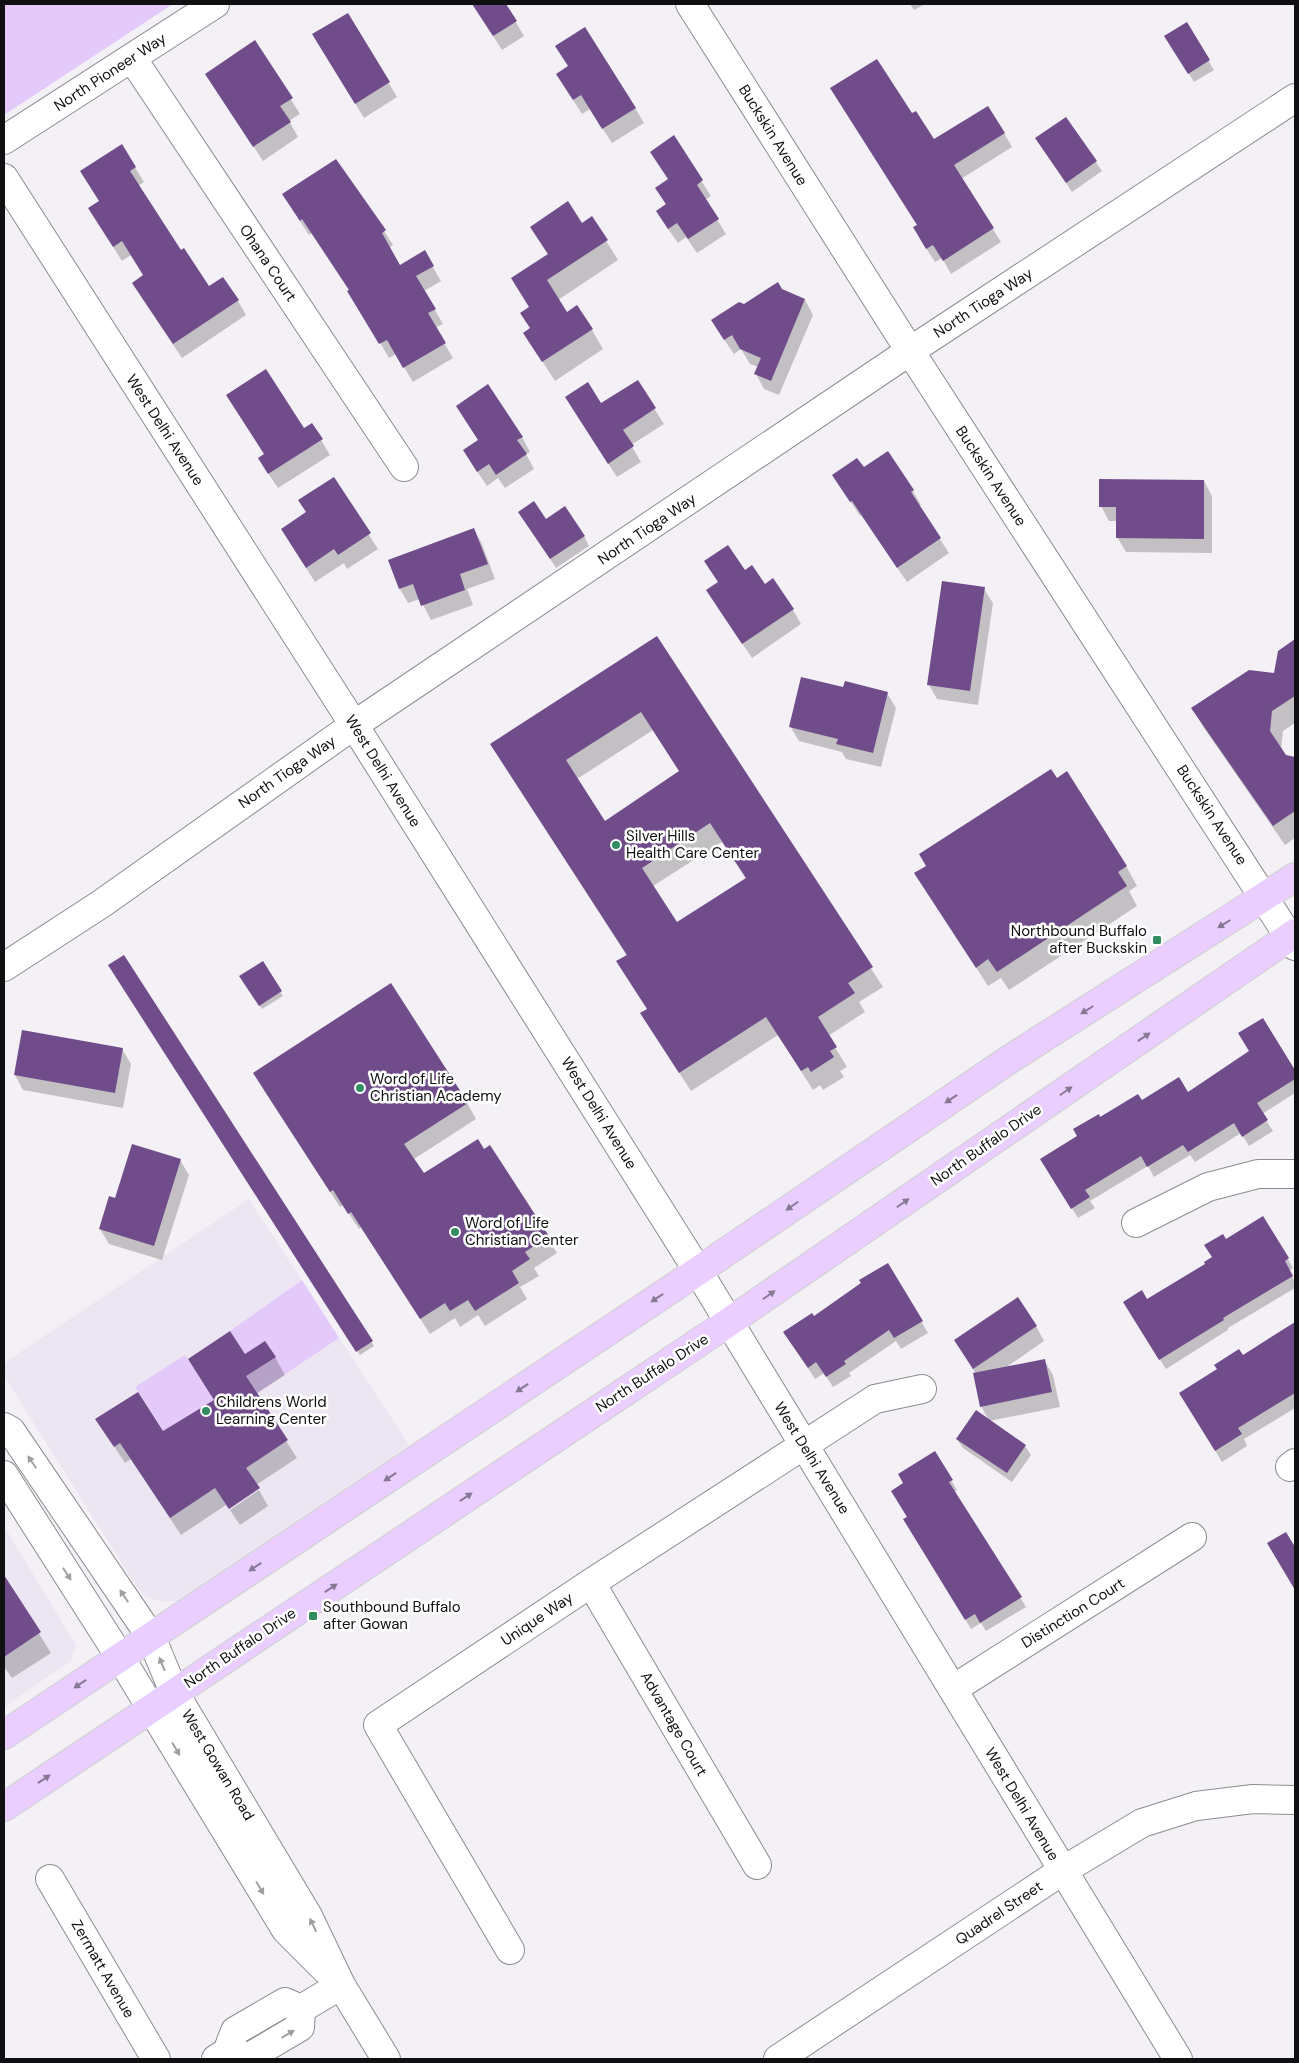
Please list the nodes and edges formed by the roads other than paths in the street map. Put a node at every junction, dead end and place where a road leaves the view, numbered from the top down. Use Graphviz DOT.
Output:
graph roads {
  1 [pos="215,4"];
  2 [pos="690,4"];
  3 [pos="132,58"];
  4 [pos="1295,98"];
  5 [pos="4,140"];
  6 [pos="4,178"];
  7 [pos="910,351"];
  8 [pos="404,467"];
  9 [pos="354,725"];
  10 [pos="1295,878"];
  11 [pos="1266,898"];
  12 [pos="1293,939"];
  13 [pos="4,967"];
  14 [pos="1295,1174"];
  15 [pos="1136,1223"];
  16 [pos="698,1271"];
  17 [pos="729,1322"];
  18 [pos="922,1389"];
  19 [pos="4,1428"];
  20 [pos="803,1444"];
  21 [pos="4,1475"];
  22 [pos="1192,1537"];
  23 [pos="591,1583"];
  24 [pos="151,1637"];
  25 [pos="120,1657"];
  26 [pos="953,1689"];
  27 [pos="174,1692"];
  28 [pos="151,1707"];
  29 [pos="4,1735"];
  30 [pos="1295,1800"];
  31 [pos="4,1806"];
  32 [pos="757,1865"];
  33 [pos="1062,1870"];
  34 [pos="50,1879"];
  35 [pos="510,1950"];
  36 [pos="341,1985"];
  37 [pos="222,2056"];
  38 [pos="156,2059"];
  39 [pos="386,2059"];
  40 [pos="778,2059"];
  41 [pos="1178,2059"];
  1 -- 3 [label="street, North Pioneer Way"];
  2 -- 7 [label="street, Buckskin Avenue"];
  3 -- 5 [label="street, North Pioneer Way"];
  3 -- 8 [label="street, Ohana Court"];
  4 -- 7 [label="street, North Tioga Way"];
  6 -- 9 [label="street, West Delhi Avenue"];
  7 -- 9 [label="street, North Tioga Way"];
  7 -- 11 [label="street, Buckskin Avenue"];
  9 -- 13 [label="street, North Tioga Way"];
  9 -- 16 [label="street, West Delhi Avenue"];
  10 -- 11 [label="main road"];
  11 -- 12 [label="street, Buckskin Avenue"];
  11 -- 16 [label="main road, one-way"];
  17 -- 12 [label="main road, North Buffalo Drive, one-way"];
  14 -- 15 [label="street"];
  16 -- 17 [label="street, West Delhi Avenue"];
  16 -- 24 [label="main road, one-way"];
  17 -- 20 [label="street, West Delhi Avenue"];
  27 -- 17 [label="main road, North Buffalo Drive, one-way"];
  18 -- 20 [label="street, Unique Way"];
  24 -- 19 [label="street, West Gowan Road, one-way"];
  20 -- 23 [label="street, Unique Way"];
  20 -- 26 [label="street, West Delhi Avenue"];
  21 -- 25 [label="street, West Gowan Road, one-way"];
  22 -- 26 [label="street, Distinction Court"];
  23 -- 32 [label="street, Advantage Court"];
  23 -- 35 [label="street, Unique Way"];
  24 -- 25 [label="main road"];
  27 -- 24 [label="street, West Gowan Road, one-way"];
  25 -- 28 [label="street, West Gowan Road"];
  25 -- 29 [label="main road, one-way"];
  26 -- 33 [label="street, West Delhi Avenue"];
  27 -- 28 [label="main road, North Buffalo Drive"];
  36 -- 27 [label="street, West Gowan Road, one-way"];
  31 -- 28 [label="main road, North Buffalo Drive, one-way"];
  28 -- 36 [label="street, West Gowan Road, one-way"];
  30 -- 33 [label="street, Quadrel Street"];
  33 -- 40 [label="street, Quadrel Street"];
  33 -- 41 [label="street, West Delhi Avenue"];
  34 -- 38 [label="street, Zermatt Avenue"];
  36 -- 37 [label="street"];
  36 -- 39 [label="street, West Gowan Road"];
}
